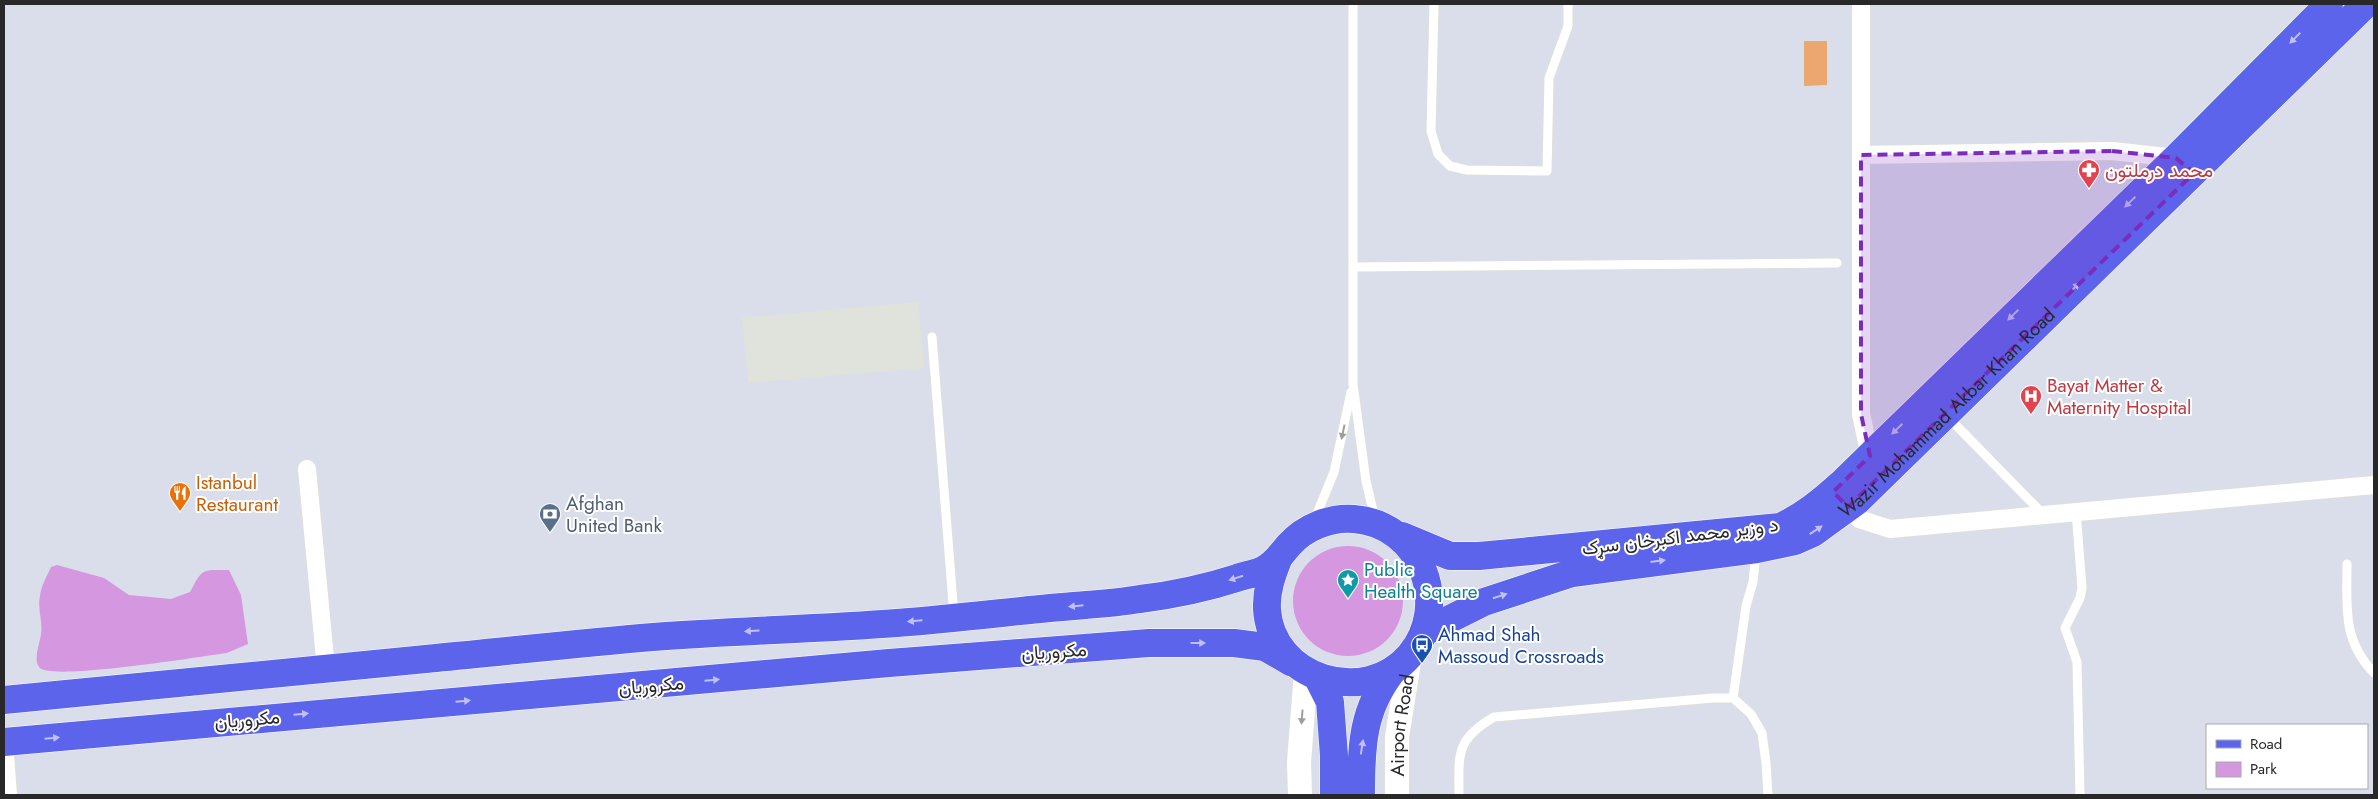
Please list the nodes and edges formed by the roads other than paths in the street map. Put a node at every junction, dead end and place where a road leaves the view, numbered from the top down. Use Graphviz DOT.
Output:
graph roads {
  1 [pos="1353,4"];
  2 [pos="1434,4"];
  3 [pos="1568,4"];
  4 [pos="1861,4"];
  5 [pos="2329,4"];
  6 [pos="2366,4"];
  7 [pos="1861,155"];
  8 [pos="2185,165"];
  9 [pos="1837,263"];
  10 [pos="1354,267"];
  11 [pos="932,337"];
  12 [pos="1353,384"];
  13 [pos="1945,414"];
  14 [pos="1870,456"];
  15 [pos="307,469"];
  16 [pos="2374,485"];
  17 [pos="1840,499"];
  18 [pos="2076,511"];
  19 [pos="2043,514"];
  20 [pos="1311,528"];
  21 [pos="1386,529"];
  22 [pos="1757,549"];
  23 [pos="1279,557"];
  24 [pos="2347,564"];
  25 [pos="954,618"];
  26 [pos="1424,632"];
  27 [pos="1401,663"];
  28 [pos="326,669"];
  29 [pos="1306,671"];
  30 [pos="2374,673"];
  31 [pos="1733,698"];
  32 [pos="4,700"];
  33 [pos="4,742"];
  34 [pos="8,795"];
  35 [pos="1300,795"];
  36 [pos="1334,795"];
  37 [pos="1361,795"];
  38 [pos="1397,795"];
  39 [pos="1459,795"];
  40 [pos="1768,795"];
  41 [pos="2080,795"];
  1 -- 10 [label="lane"];
  2 -- 3 [label="lane"];
  4 -- 7 [label="street"];
  5 -- 8 [label="main road, د وزیر محمد اکبرخان سړک, one-way"];
  6 -- 8 [label="main road, Wazir Mohammad Akbar Khan Road"];
  7 -- 8 [label="street"];
  7 -- 14 [label="street"];
  13 -- 8 [label="main road, Wazir Mohammad Akbar Khan Road, one-way"];
  8 -- 14 [label="main road, د وزیر محمد اکبرخان سړک, one-way"];
  9 -- 10 [label="lane"];
  10 -- 12 [label="lane"];
  11 -- 25 [label="lane"];
  12 -- 20 [label="lane, one-way"];
  12 -- 21 [label="lane"];
  13 -- 17 [label="main road, Wazir Mohammad Akbar Khan Road"];
  13 -- 19 [label="lane"];
  14 -- 17 [label="main road, د وزیر محمد اکبرخان سړک"];
  15 -- 28 [label="street"];
  16 -- 18 [label="street"];
  17 -- 19 [label="street"];
  17 -- 21 [label="main road, د وزیر محمد اکبرخان سړک"];
  22 -- 17 [label="main road, Wazir Mohammad Akbar Khan Road, one-way"];
  18 -- 19 [label="street"];
  18 -- 41 [label="lane"];
  20 -- 21 [label="main road"];
  20 -- 23 [label="main road"];
  21 -- 26 [label="main road"];
  26 -- 22 [label="main road, Wazir Mohammad Akbar Khan Road, one-way"];
  22 -- 31 [label="lane"];
  23 -- 25 [label="main road, one-way"];
  23 -- 29 [label="main road"];
  24 -- 30 [label="lane"];
  25 -- 28 [label="main road, one-way"];
  26 -- 27 [label="main road"];
  27 -- 29 [label="main road"];
  37 -- 27 [label="main road, one-way"];
  27 -- 38 [label="main road, Airport Road"];
  28 -- 32 [label="main road"];
  33 -- 29 [label="main road, مکروریان, one-way"];
  29 -- 35 [label="main road, one-way"];
  29 -- 36 [label="main road"];
  31 -- 39 [label="lane"];
  31 -- 40 [label="lane"];
  33 -- 34 [label="street"];
}
